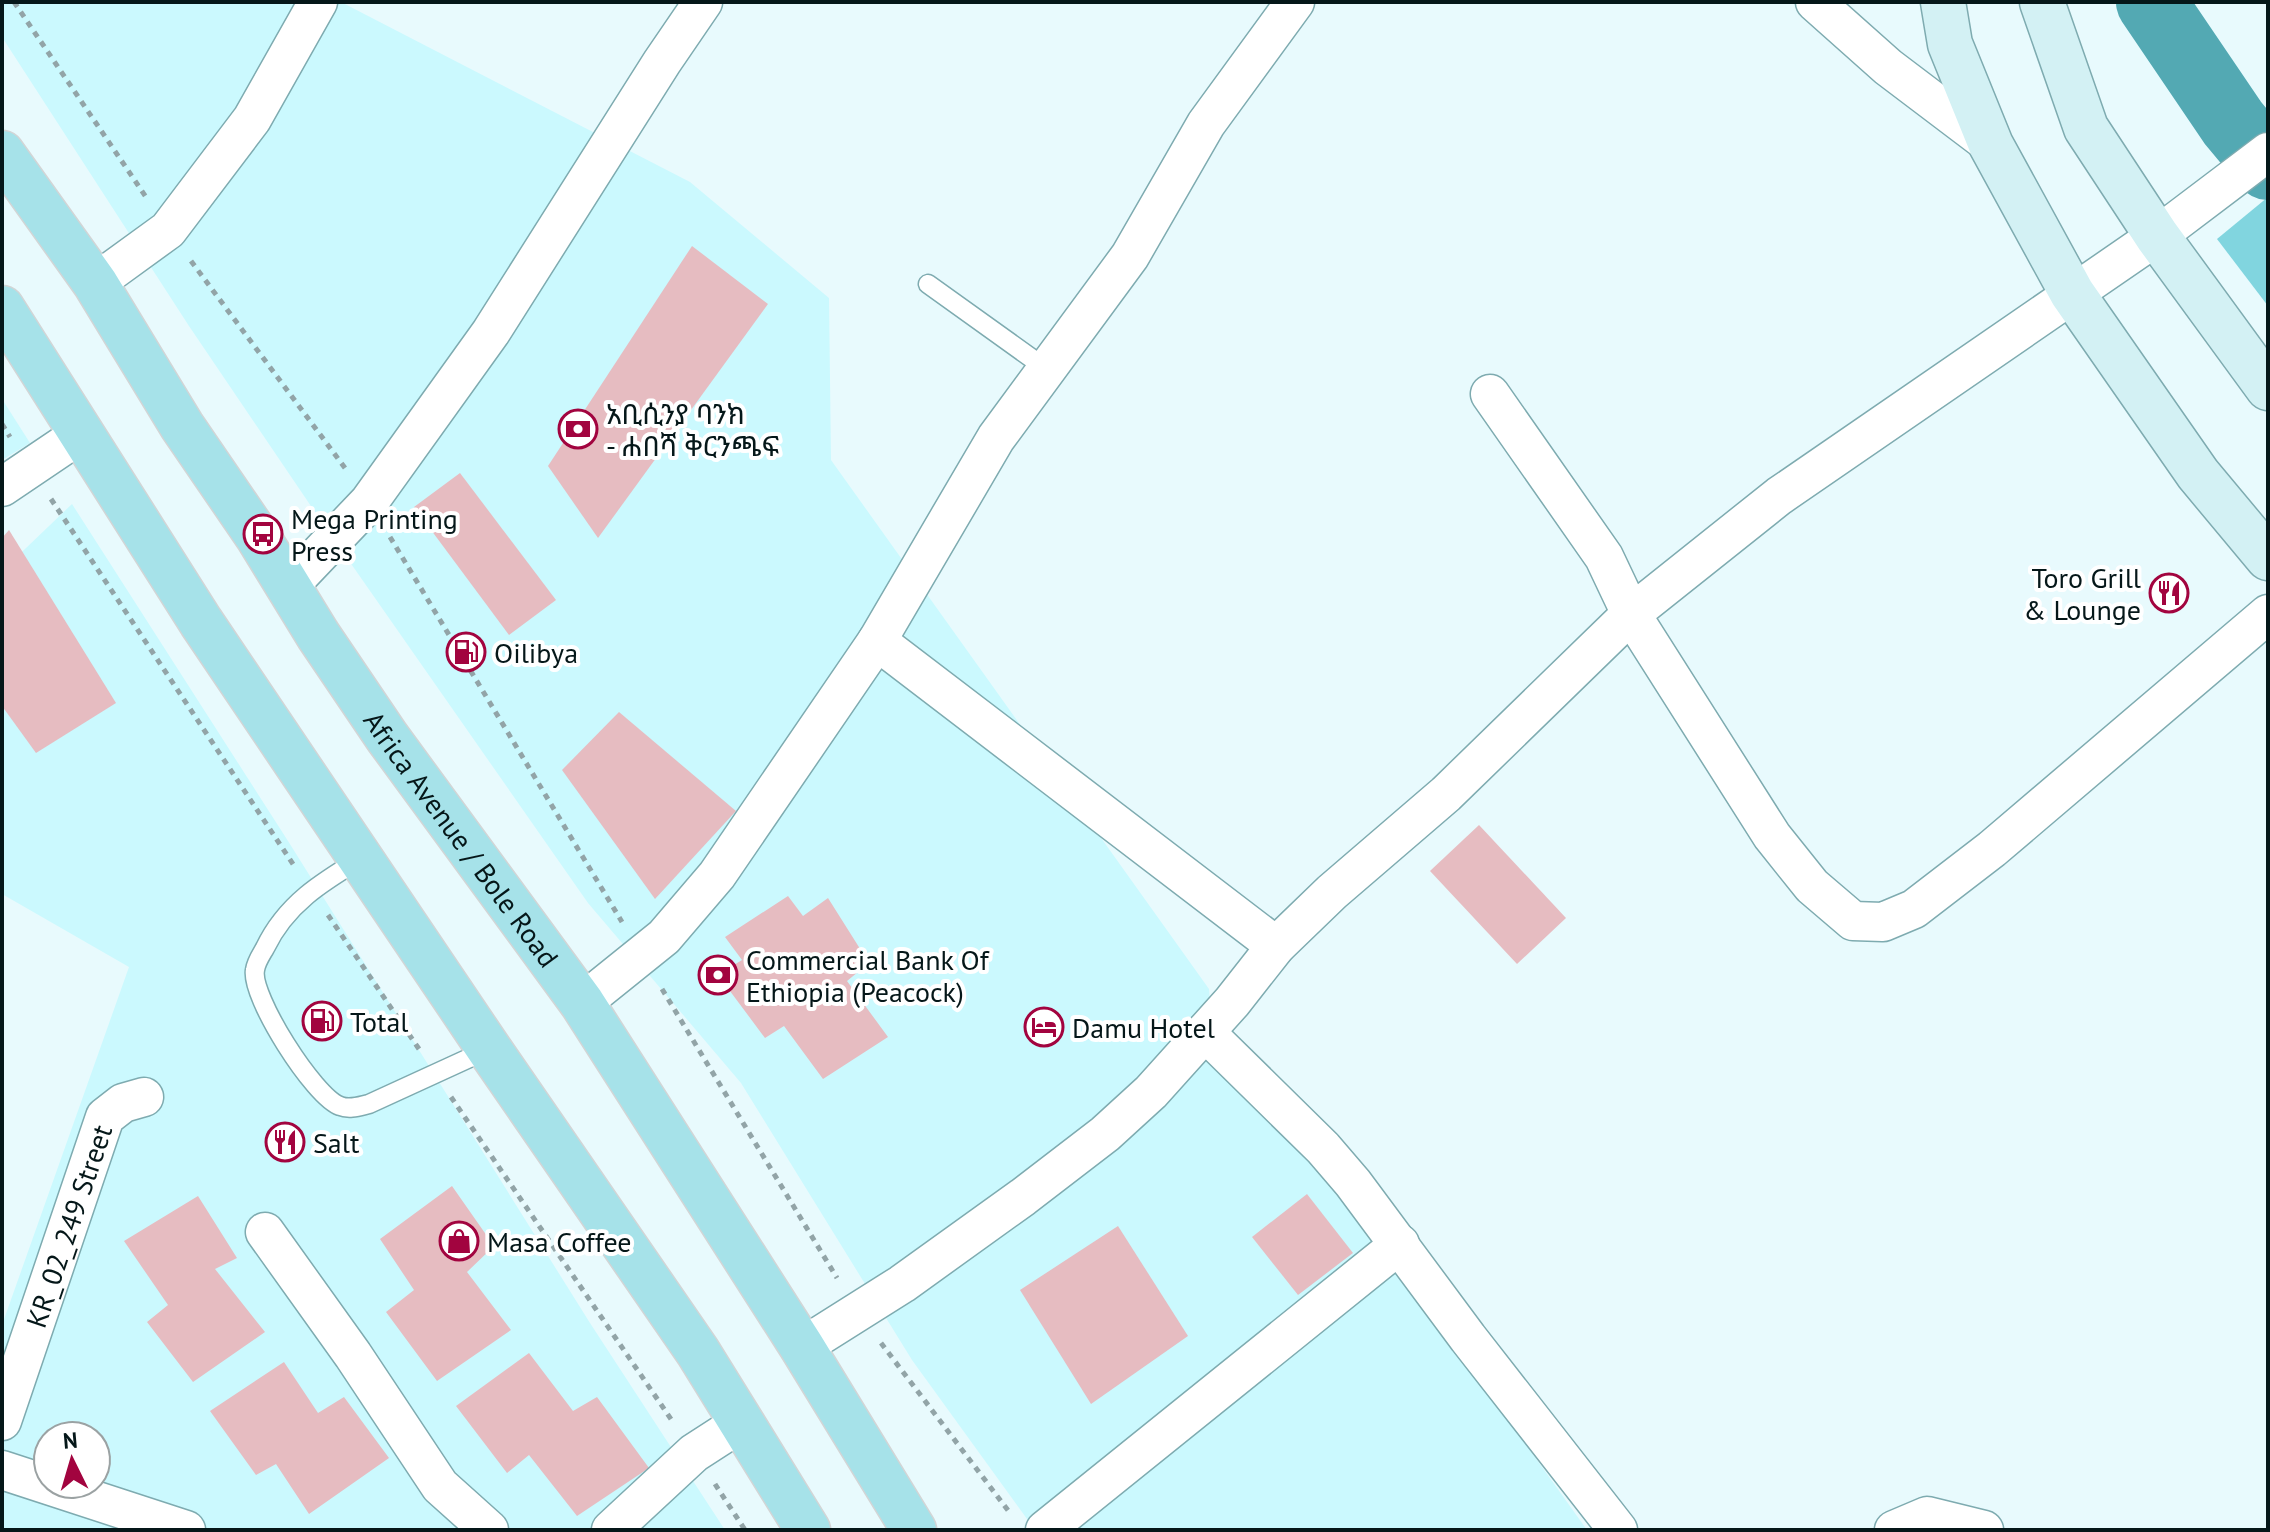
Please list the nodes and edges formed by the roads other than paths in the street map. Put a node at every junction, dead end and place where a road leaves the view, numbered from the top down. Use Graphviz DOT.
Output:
graph roads {
  1 [pos="318,2"];
  2 [pos="703,2"];
  3 [pos="1295,2"];
  4 [pos="1815,2"];
  5 [pos="1943,2"];
  6 [pos="2042,2"];
  7 [pos="1991,145"];
  8 [pos="2268,152"];
  9 [pos="2,153"];
  10 [pos="2157,236"];
  11 [pos="95,283"];
  12 [pos="928,284"];
  13 [pos="2072,293"];
  14 [pos="2,308"];
  15 [pos="1048,370"];
  16 [pos="2268,388"];
  17 [pos="1490,394"];
  18 [pos="82,433"];
  19 [pos="16,477"];
  20 [pos="2268,558"];
  21 [pos="289,586"];
  22 [pos="1631,614"];
  23 [pos="2268,614"];
  24 [pos="877,641"];
  25 [pos="362,858"];
  26 [pos="1276,946"];
  27 [pos="582,1003"];
  28 [pos="1205,1032"];
  29 [pos="489,1049"];
  30 [pos="144,1097"];
  31 [pos="265,1232"];
  32 [pos="1400,1244"];
  33 [pos="802,1347"];
  34 [pos="2,1421"];
  35 [pos="742,1422"];
  36 [pos="2,1470"];
  37 [pos="1029,1524"];
  38 [pos="186,1530"];
  39 [pos="489,1530"];
  40 [pos="611,1530"];
  41 [pos="808,1530"];
  42 [pos="914,1530"];
  43 [pos="1618,1530"];
  44 [pos="1894,1530"];
  45 [pos="1984,1530"];
  1 -- 11 [label="street"];
  2 -- 21 [label="street"];
  3 -- 15 [label="street"];
  4 -- 7 [label="street"];
  5 -- 7 [label="main road"];
  6 -- 10 [label="main road"];
  7 -- 13 [label="main road"];
  8 -- 10 [label="street"];
  9 -- 11 [label="main road, Africa Avenue / Bole Road"];
  10 -- 13 [label="street"];
  10 -- 16 [label="main road"];
  11 -- 21 [label="main road, Africa Avenue / Bole Road"];
  12 -- 15 [label="lane"];
  13 -- 20 [label="main road"];
  13 -- 22 [label="street"];
  14 -- 18 [label="main road"];
  15 -- 24 [label="street"];
  17 -- 22 [label="street"];
  18 -- 19 [label="street"];
  18 -- 25 [label="main road"];
  21 -- 27 [label="main road, Africa Avenue / Bole Road"];
  22 -- 23 [label="street"];
  22 -- 26 [label="street"];
  24 -- 26 [label="street"];
  24 -- 27 [label="street"];
  25 -- 29 [label="main road"];
  25 -- 29 [label="lane"];
  26 -- 28 [label="street"];
  27 -- 33 [label="main road, Africa Avenue / Bole Road"];
  28 -- 32 [label="street"];
  28 -- 33 [label="street"];
  29 -- 35 [label="main road"];
  30 -- 34 [label="street, KR_02_249 Street"];
  31 -- 39 [label="street"];
  32 -- 37 [label="street"];
  32 -- 43 [label="street"];
  33 -- 42 [label="main road, Africa Avenue / Bole Road"];
  35 -- 40 [label="street"];
  35 -- 41 [label="main road"];
  36 -- 38 [label="street"];
  44 -- 45 [label="street"];
}
